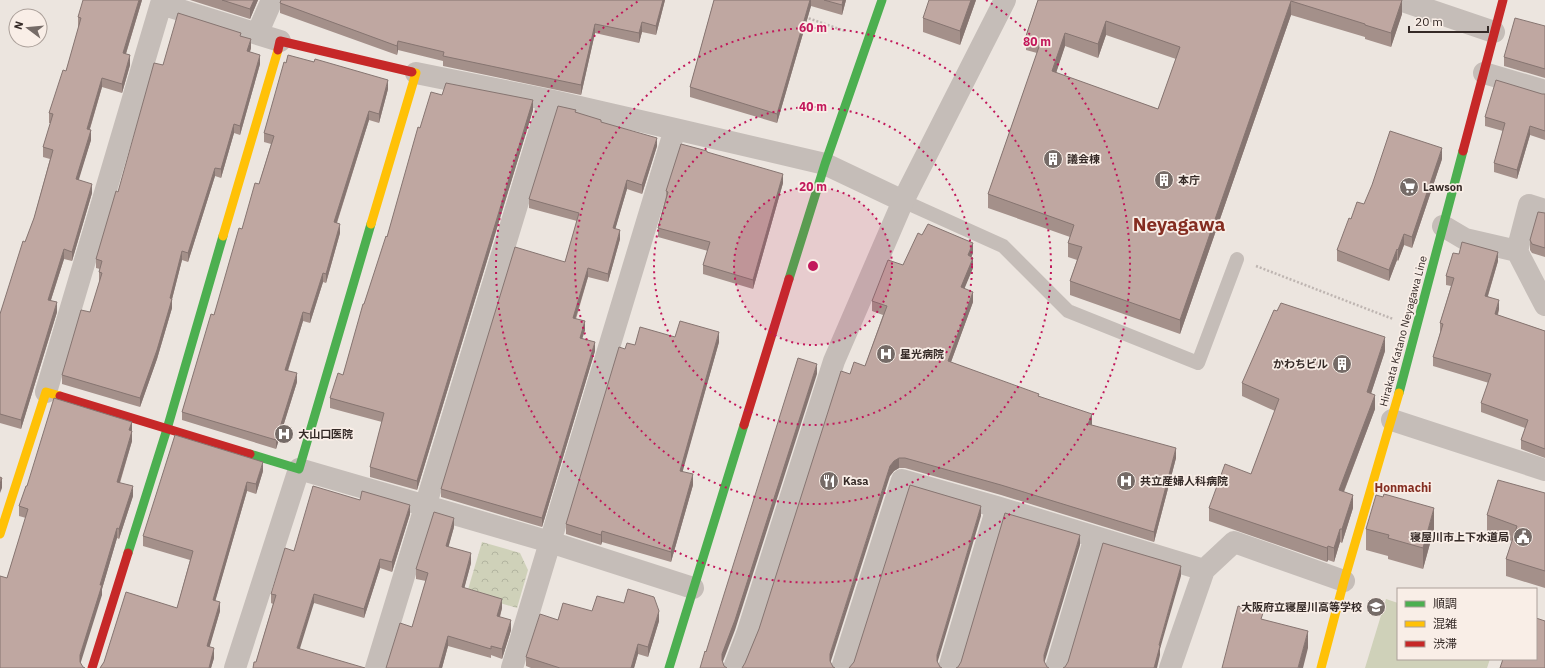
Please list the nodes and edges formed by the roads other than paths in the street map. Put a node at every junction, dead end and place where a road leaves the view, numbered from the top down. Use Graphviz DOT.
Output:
graph roads {
  1 [pos="272,0"];
  2 [pos="882,0"];
  3 [pos="1005,0"];
  4 [pos="1400,0"];
  5 [pos="1503,0"];
  6 [pos="160,2"];
  7 [pos="1494,32"];
  8 [pos="257,34"];
  9 [pos="280,41"];
  10 [pos="416,73"];
  11 [pos="1484,73"];
  12 [pos="1545,91"];
  13 [pos="549,100"];
  14 [pos="675,129"];
  15 [pos="825,164"];
  16 [pos="903,201"];
  17 [pos="1545,210"];
  18 [pos="1443,226"];
  19 [pos="1517,251"];
  20 [pos="1237,259"];
  21 [pos="1545,305"];
  22 [pos="46,392"];
  23 [pos="1392,420"];
  24 [pos="167,429"];
  25 [pos="299,470"];
  26 [pos="1545,470"];
  27 [pos="426,506"];
  28 [pos="997,508"];
  29 [pos="0,534"];
  30 [pos="1095,537"];
  31 [pos="550,542"];
  32 [pos="1204,570"];
  33 [pos="1344,580"];
  34 [pos="693,588"];
  35 [pos="92,668"];
  36 [pos="235,668"];
  37 [pos="376,668"];
  38 [pos="512,668"];
  39 [pos="669,668"];
  40 [pos="734,668"];
  41 [pos="842,668"];
  42 [pos="949,668"];
  43 [pos="1056,668"];
  44 [pos="1170,668"];
  45 [pos="1321,668"];
  1 -- 8 [label="street"];
  2 -- 15 [label="street"];
  3 -- 16 [label="street"];
  4 -- 7 [label="street"];
  5 -- 7 [label="street, Hirakata Katano Neyagawa Line"];
  6 -- 8 [label="street"];
  6 -- 22 [label="street"];
  7 -- 11 [label="street, Hirakata Katano Neyagawa Line"];
  8 -- 9 [label="street"];
  9 -- 10 [label="street"];
  9 -- 24 [label="street"];
  10 -- 13 [label="street"];
  10 -- 25 [label="street"];
  11 -- 12 [label="street"];
  11 -- 18 [label="street, Hirakata Katano Neyagawa Line"];
  13 -- 14 [label="street"];
  13 -- 27 [label="street"];
  14 -- 15 [label="street"];
  14 -- 31 [label="street"];
  15 -- 16 [label="street"];
  15 -- 34 [label="street"];
  16 -- 20 [label="lane"];
  16 -- 40 [label="street"];
  17 -- 19 [label="street"];
  18 -- 19 [label="street"];
  18 -- 23 [label="street, Hirakata Katano Neyagawa Line"];
  19 -- 21 [label="street"];
  22 -- 24 [label="street"];
  22 -- 29 [label="street"];
  23 -- 26 [label="street"];
  23 -- 33 [label="street, Hirakata Katano Neyagawa Line"];
  24 -- 25 [label="street"];
  24 -- 35 [label="street"];
  25 -- 27 [label="street"];
  25 -- 36 [label="street"];
  27 -- 31 [label="street"];
  27 -- 37 [label="street"];
  28 -- 30 [label="street"];
  28 -- 41 [label="street"];
  28 -- 42 [label="street"];
  30 -- 32 [label="street"];
  30 -- 43 [label="street"];
  31 -- 34 [label="street"];
  31 -- 38 [label="street"];
  32 -- 33 [label="street"];
  32 -- 44 [label="street"];
  33 -- 45 [label="street, Hirakata Katano Neyagawa Line"];
  34 -- 39 [label="street"];
}
